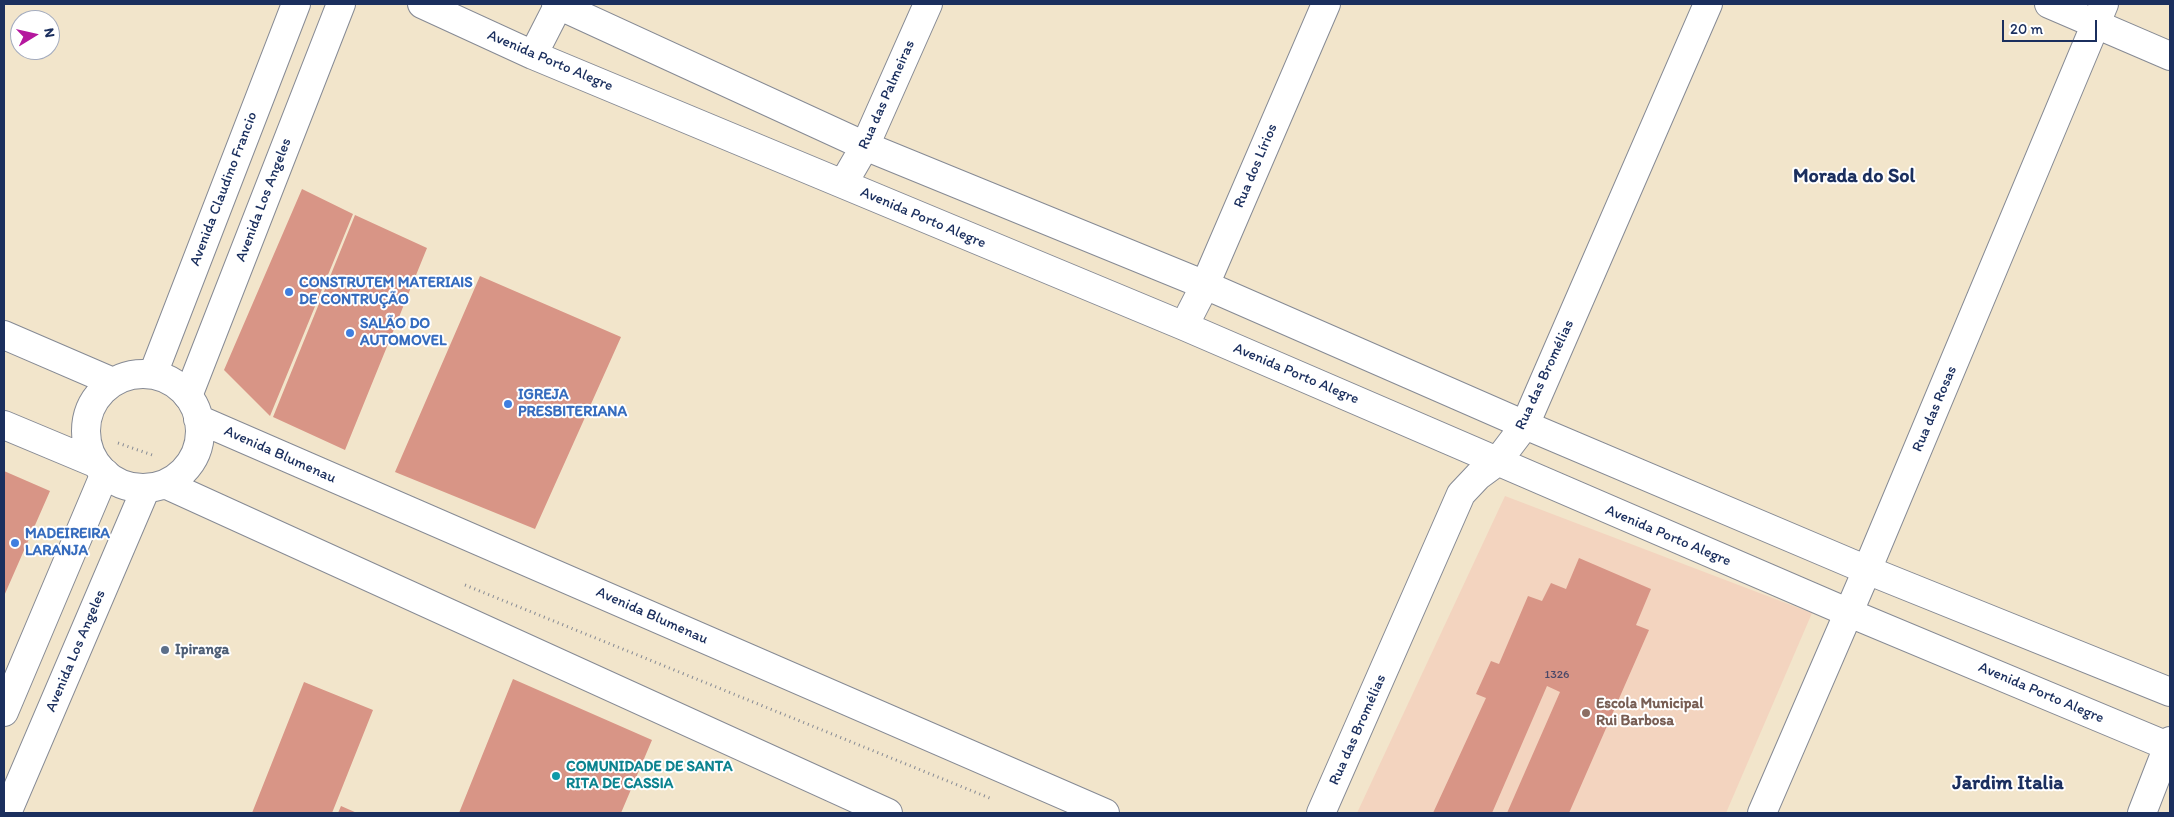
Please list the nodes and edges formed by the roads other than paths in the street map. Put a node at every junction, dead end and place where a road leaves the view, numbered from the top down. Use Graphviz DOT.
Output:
graph roads {
  1 [pos="296,4"];
  2 [pos="341,4"];
  3 [pos="422,4"];
  4 [pos="558,4"];
  5 [pos="928,4"];
  6 [pos="1326,4"];
  7 [pos="1708,4"];
  8 [pos="2049,4"];
  9 [pos="2100,14"];
  10 [pos="533,55"];
  11 [pos="2170,56"];
  12 [pos="865,146"];
  13 [pos="843,184"];
  14 [pos="1205,285"];
  15 [pos="1184,326"];
  16 [pos="4,335"];
  17 [pos="153,374"];
  18 [pos="113,382"];
  19 [pos="193,407"];
  20 [pos="4,425"];
  21 [pos="1525,425"];
  22 [pos="1497,462"];
  23 [pos="100,468"];
  24 [pos="165,480"];
  25 [pos="1867,570"];
  26 [pos="1847,612"];
  27 [pos="2170,692"];
  28 [pos="4,712"];
  29 [pos="2170,745"];
  30 [pos="7,813"];
  31 [pos="888,813"];
  32 [pos="1105,813"];
  33 [pos="1321,813"];
  34 [pos="1762,813"];
  35 [pos="2142,813"];
  1 -- 17 [label="street, Avenida Claudino Francio"];
  2 -- 19 [label="street, Avenida Los Angeles"];
  3 -- 10 [label="street, Avenida Porto Alegre"];
  4 -- 10 [label="street"];
  4 -- 12 [label="street"];
  5 -- 12 [label="street, Rua das Palmeiras"];
  6 -- 14 [label="street, Rua dos Lírios"];
  7 -- 21 [label="street, Rua das Bromélias"];
  8 -- 9 [label="street"];
  9 -- 11 [label="street"];
  9 -- 25 [label="street, Rua das Rosas"];
  10 -- 13 [label="street, Avenida Porto Alegre"];
  12 -- 13 [label="street, Rua das Palmeiras"];
  12 -- 14 [label="street"];
  13 -- 15 [label="street, Avenida Porto Alegre"];
  14 -- 15 [label="street, Rua dos Lírios"];
  14 -- 21 [label="street"];
  15 -- 22 [label="street, Avenida Porto Alegre"];
  16 -- 18 [label="street"];
  17 -- 18 [label="street"];
  17 -- 19 [label="street"];
  18 -- 23 [label="street"];
  19 -- 24 [label="street, Avenida Los Angeles"];
  19 -- 32 [label="street, Avenida Blumenau"];
  20 -- 23 [label="street"];
  21 -- 22 [label="street, Rua das Bromélias"];
  21 -- 25 [label="street"];
  22 -- 26 [label="street, Avenida Porto Alegre"];
  22 -- 33 [label="street, Rua das Bromélias"];
  23 -- 24 [label="street"];
  23 -- 28 [label="street"];
  24 -- 30 [label="street, Avenida Los Angeles"];
  24 -- 31 [label="street"];
  25 -- 26 [label="street, Rua das Rosas"];
  25 -- 27 [label="street"];
  26 -- 29 [label="street, Avenida Porto Alegre"];
  26 -- 34 [label="street, Rua das Rosas"];
  29 -- 35 [label="street"];
}
